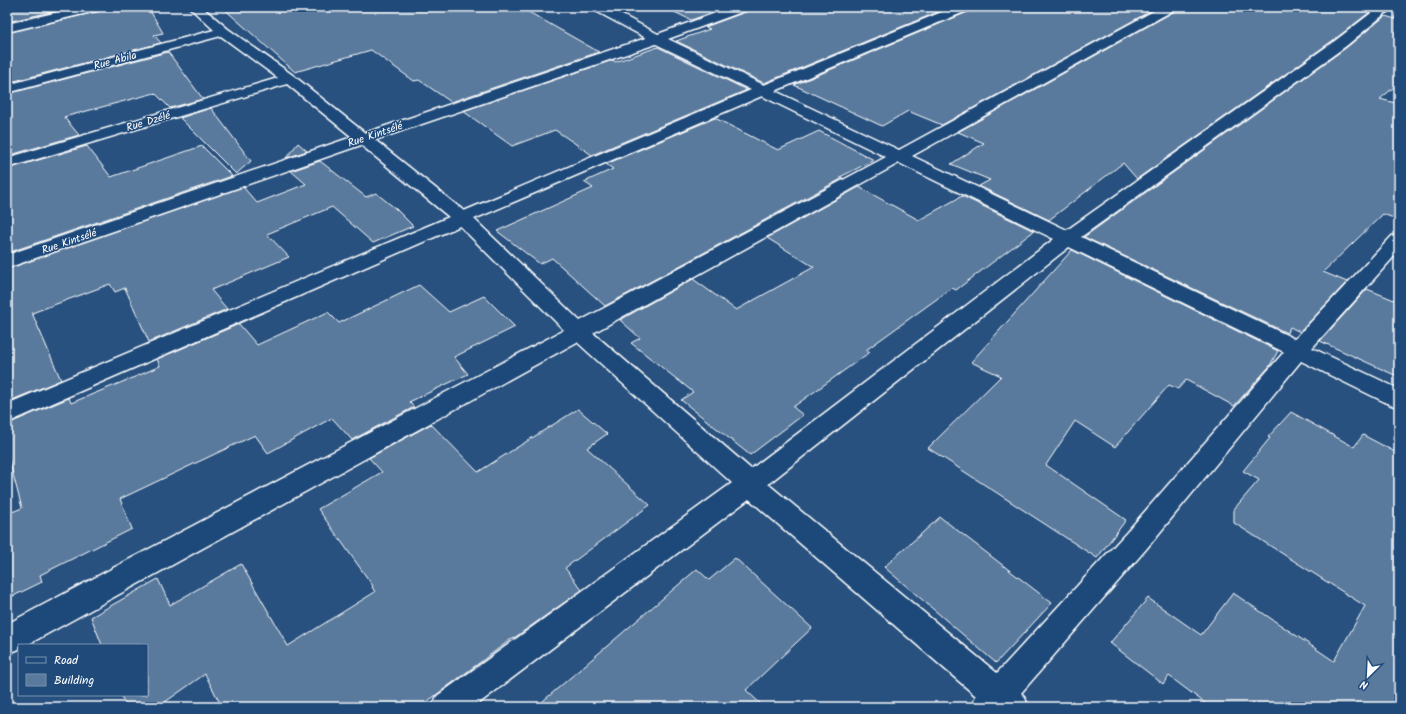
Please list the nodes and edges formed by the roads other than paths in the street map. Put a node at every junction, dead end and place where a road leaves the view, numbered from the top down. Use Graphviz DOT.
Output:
graph roads {
  1 [pos="96,7"];
  2 [pos="195,7"];
  3 [pos="598,7"];
  4 [pos="743,7"];
  5 [pos="965,7"];
  6 [pos="1170,7"];
  7 [pos="1387,7"];
  8 [pos="7,28"];
  9 [pos="223,32"];
  10 [pos="657,38"];
  11 [pos="289,79"];
  12 [pos="7,89"];
  13 [pos="764,90"];
  14 [pos="362,139"];
  15 [pos="899,156"];
  16 [pos="7,163"];
  17 [pos="462,218"];
  18 [pos="1068,237"];
  19 [pos="1399,240"];
  20 [pos="7,262"];
  21 [pos="578,331"];
  22 [pos="1297,351"];
  23 [pos="1399,399"];
  24 [pos="7,414"];
  25 [pos="750,484"];
  26 [pos="7,640"];
  27 [pos="999,703"];
  28 [pos="448,707"];
  1 -- 8 [label="street"];
  2 -- 9 [label="street"];
  3 -- 10 [label="street"];
  4 -- 10 [label="street, Rue Kintsélé"];
  5 -- 13 [label="street"];
  6 -- 15 [label="street"];
  7 -- 18 [label="street"];
  9 -- 11 [label="street"];
  9 -- 12 [label="street, Rue Abila"];
  10 -- 13 [label="street"];
  10 -- 14 [label="street, Rue Kintsélé"];
  11 -- 14 [label="street"];
  11 -- 16 [label="street, Rue Dzélé"];
  13 -- 15 [label="street"];
  13 -- 17 [label="street"];
  14 -- 17 [label="street"];
  14 -- 20 [label="street, Rue Kintsélé"];
  15 -- 18 [label="street"];
  15 -- 21 [label="street"];
  17 -- 21 [label="street"];
  17 -- 24 [label="street"];
  18 -- 22 [label="street"];
  18 -- 25 [label="street"];
  19 -- 22 [label="street"];
  21 -- 25 [label="street"];
  21 -- 26 [label="street"];
  22 -- 23 [label="street"];
  22 -- 27 [label="street"];
  25 -- 27 [label="street"];
  25 -- 28 [label="street"];
}
